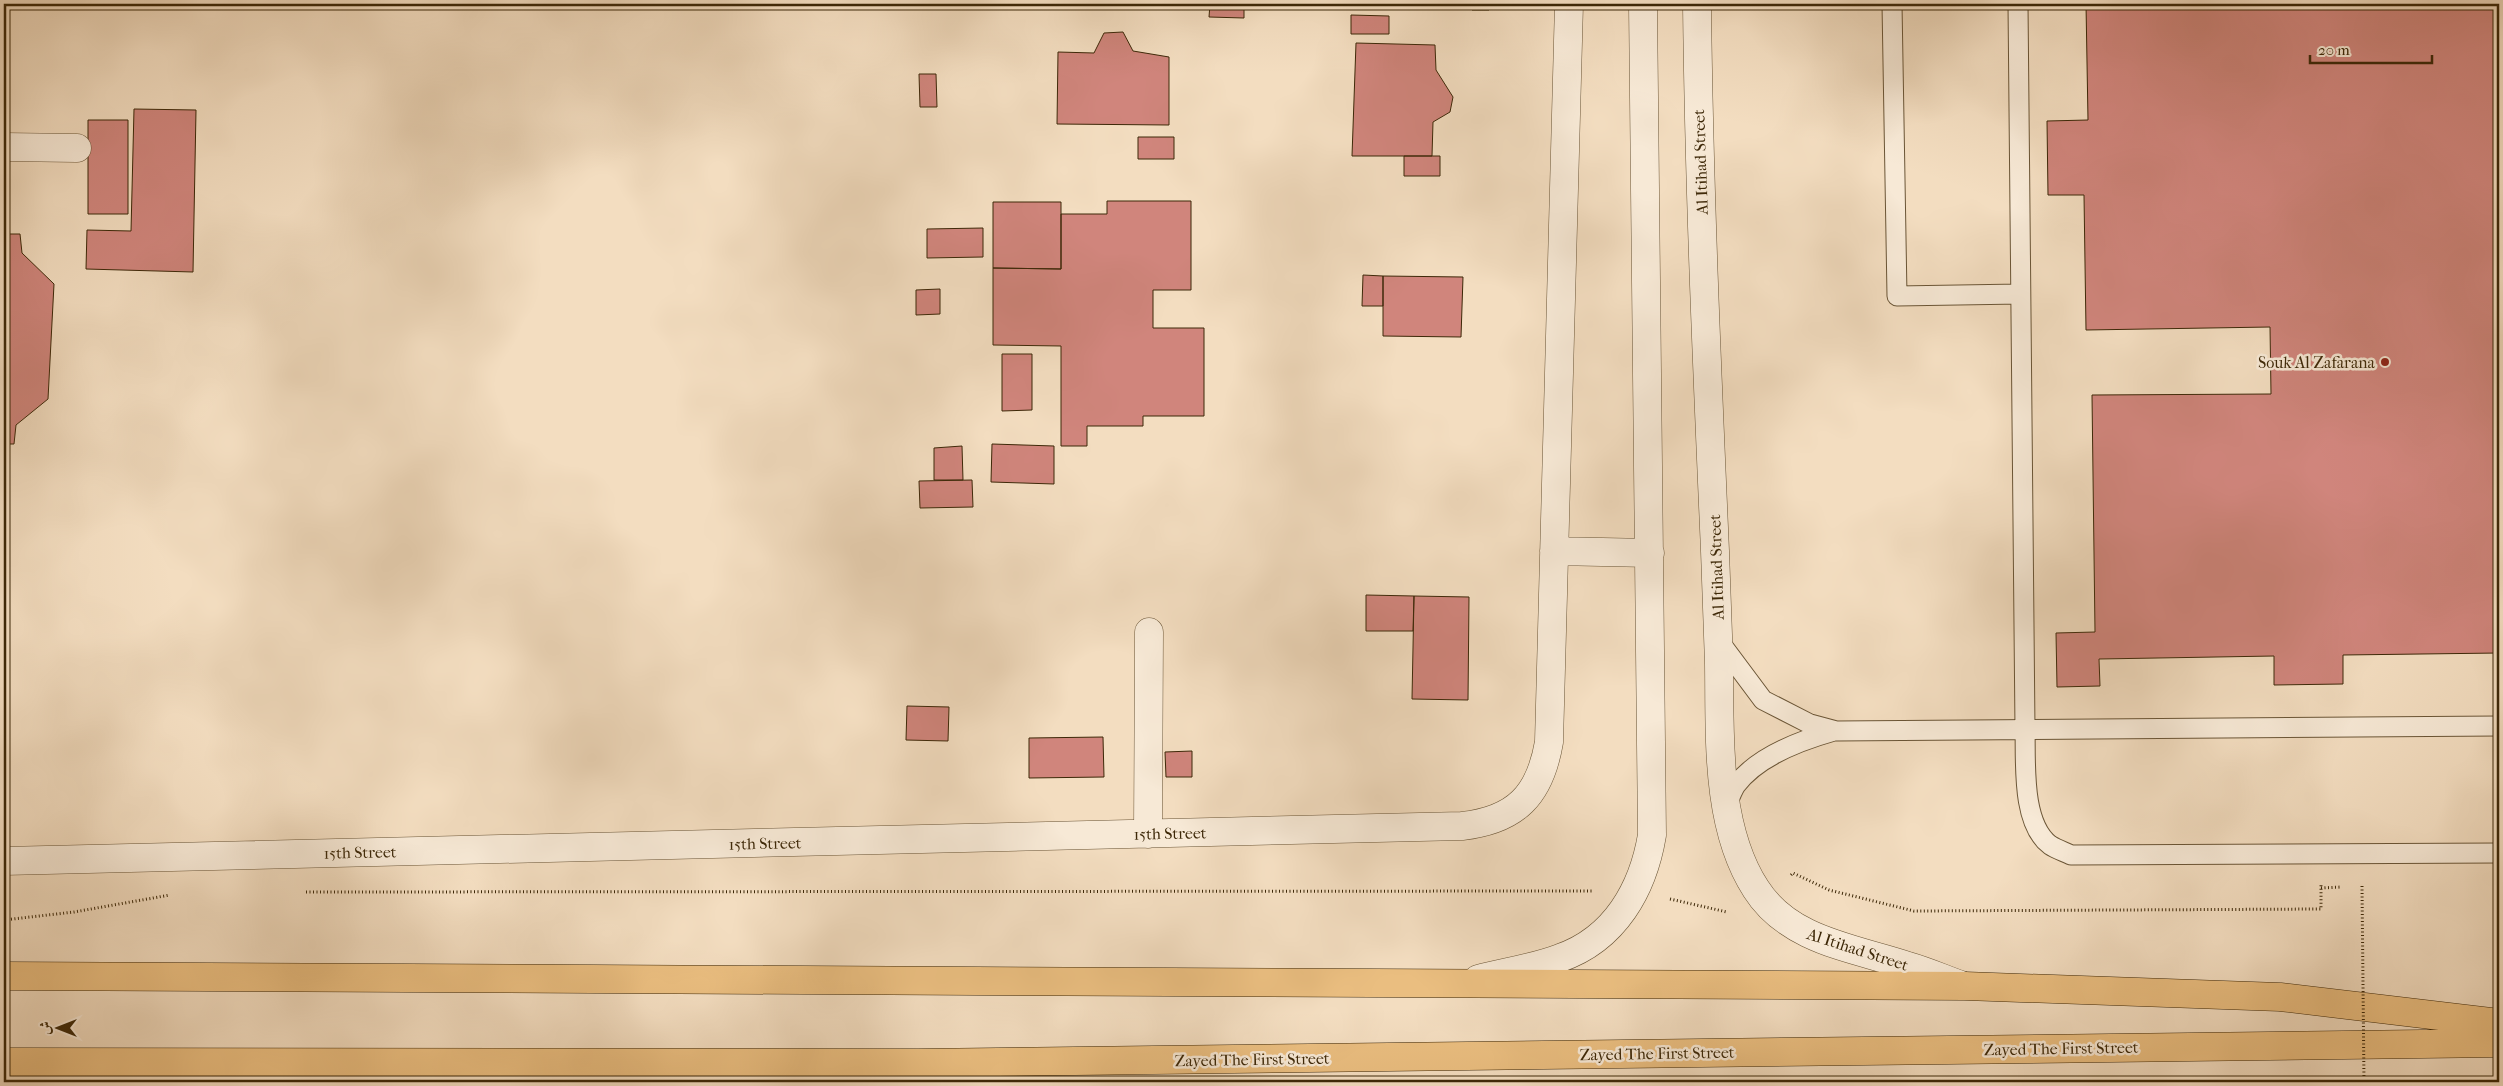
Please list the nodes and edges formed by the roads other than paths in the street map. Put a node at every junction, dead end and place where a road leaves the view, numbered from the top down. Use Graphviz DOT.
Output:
graph roads {
  1 [pos="1568,4"];
  2 [pos="1643,4"];
  3 [pos="1697,4"];
  4 [pos="1892,4"];
  5 [pos="2018,4"];
  6 [pos="4,147"];
  7 [pos="77,148"];
  8 [pos="2020,294"];
  9 [pos="1554,551"];
  10 [pos="1650,553"];
  11 [pos="1149,632"];
  12 [pos="1718,641"];
  13 [pos="2499,726"];
  14 [pos="2024,729"];
  15 [pos="1836,731"];
  16 [pos="1726,807"];
  17 [pos="1148,834"];
  18 [pos="2499,853"];
  19 [pos="4,861"];
  20 [pos="4,976"];
  21 [pos="1464,983"];
  22 [pos="1965,986"];
  23 [pos="2499,1023"];
  24 [pos="2499,1043"];
  25 [pos="4,1062"];
  1 -- 9 [label="street"];
  2 -- 10 [label="street"];
  3 -- 12 [label="street, Al Itihad Street"];
  4 -- 8 [label="lane"];
  5 -- 8 [label="lane"];
  6 -- 7 [label="street"];
  8 -- 14 [label="lane"];
  9 -- 10 [label="street"];
  9 -- 17 [label="street, 15th Street"];
  10 -- 21 [label="street"];
  11 -- 17 [label="street"];
  12 -- 15 [label="lane"];
  12 -- 16 [label="street, Al Itihad Street"];
  13 -- 14 [label="lane"];
  14 -- 15 [label="lane"];
  14 -- 18 [label="lane"];
  15 -- 16 [label="lane"];
  16 -- 22 [label="street, Al Itihad Street"];
  17 -- 19 [label="street, 15th Street"];
  20 -- 21 [label="main road"];
  21 -- 22 [label="main road"];
  22 -- 23 [label="main road"];
  24 -- 25 [label="main road, Zayed The First Street"];
}
